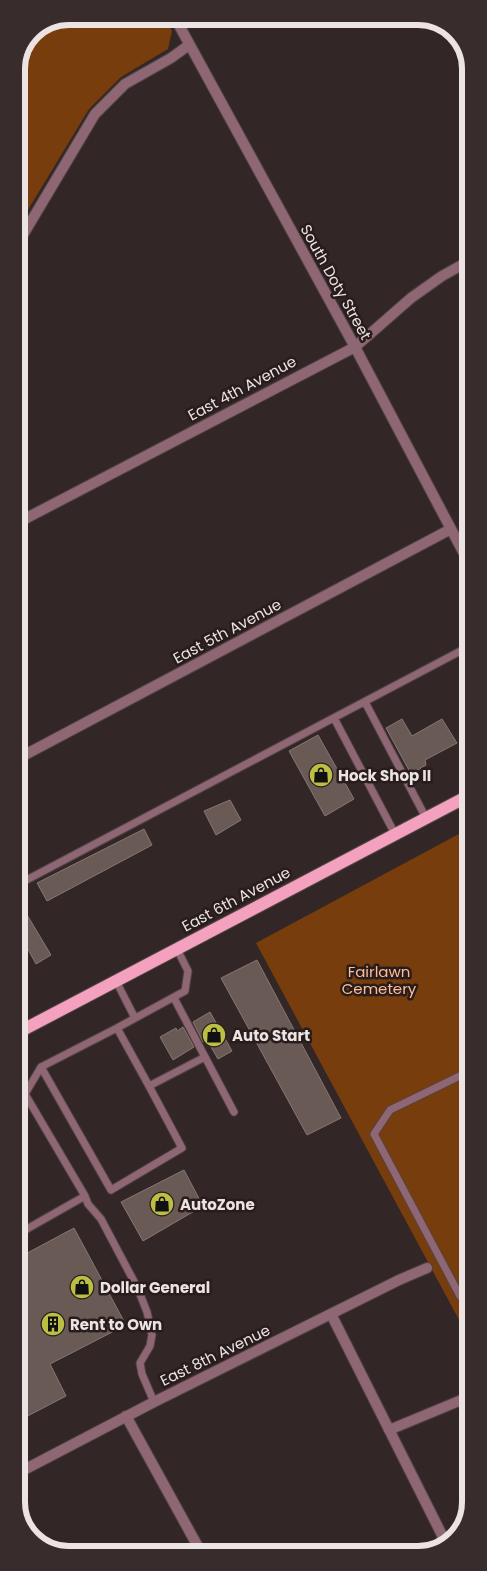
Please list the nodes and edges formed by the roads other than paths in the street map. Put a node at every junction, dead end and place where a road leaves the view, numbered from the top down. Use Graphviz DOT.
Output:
graph roads {
  1 [pos="179,25"];
  2 [pos="189,44"];
  3 [pos="25,230"];
  4 [pos="462,265"];
  5 [pos="355,347"];
  6 [pos="25,519"];
  7 [pos="451,529"];
  8 [pos="462,550"];
  9 [pos="462,650"];
  10 [pos="365,702"];
  11 [pos="334,718"];
  12 [pos="25,755"];
  13 [pos="462,800"];
  14 [pos="426,818"];
  15 [pos="395,834"];
  16 [pos="25,881"];
  17 [pos="177,949"];
  18 [pos="116,981"];
  19 [pos="174,998"];
  20 [pos="135,1018"];
  21 [pos="117,1028"];
  22 [pos="25,1029"];
  23 [pos="205,1057"];
  24 [pos="41,1067"];
  25 [pos="462,1075"];
  26 [pos="149,1086"];
  27 [pos="25,1094"];
  28 [pos="234,1112"];
  29 [pos="85,1196"];
  30 [pos="25,1230"];
  31 [pos="427,1268"];
  32 [pos="462,1297"];
  33 [pos="331,1314"];
  34 [pos="462,1400"];
  35 [pos="154,1402"];
  36 [pos="126,1416"];
  37 [pos="389,1430"];
  38 [pos="25,1469"];
  39 [pos="444,1538"];
  40 [pos="198,1546"];
  1 -- 2 [label="street, South Doty Street"];
  2 -- 3 [label="street"];
  2 -- 5 [label="street, South Doty Street"];
  4 -- 5 [label="street, East 4th Avenue"];
  5 -- 6 [label="street, East 4th Avenue"];
  5 -- 7 [label="street, South Doty Street"];
  7 -- 8 [label="street, South Doty Street"];
  7 -- 12 [label="street, East 5th Avenue"];
  9 -- 10 [label="lane"];
  10 -- 11 [label="lane"];
  10 -- 14 [label="lane"];
  11 -- 15 [label="lane"];
  11 -- 16 [label="lane"];
  13 -- 14 [label="main road, East 6th Avenue"];
  14 -- 15 [label="main road, East 6th Avenue"];
  15 -- 17 [label="main road, East 6th Avenue"];
  17 -- 18 [label="main road, East 6th Avenue"];
  17 -- 19 [label="lane"];
  18 -- 20 [label="lane"];
  18 -- 22 [label="main road, East 6th Avenue"];
  19 -- 20 [label="lane"];
  19 -- 23 [label="lane"];
  20 -- 21 [label="lane"];
  21 -- 24 [label="lane"];
  21 -- 26 [label="lane"];
  23 -- 26 [label="lane"];
  23 -- 28 [label="lane"];
  24 -- 26 [label="lane"];
  24 -- 27 [label="lane"];
  25 -- 32 [label="lane"];
  27 -- 29 [label="lane"];
  29 -- 30 [label="lane"];
  29 -- 35 [label="lane"];
  31 -- 33 [label="street, East 8th Avenue"];
  33 -- 35 [label="street, East 8th Avenue"];
  33 -- 37 [label="street"];
  34 -- 37 [label="street"];
  35 -- 36 [label="street, East 8th Avenue"];
  36 -- 38 [label="street, East 8th Avenue"];
  36 -- 40 [label="street"];
  37 -- 39 [label="street"];
}
